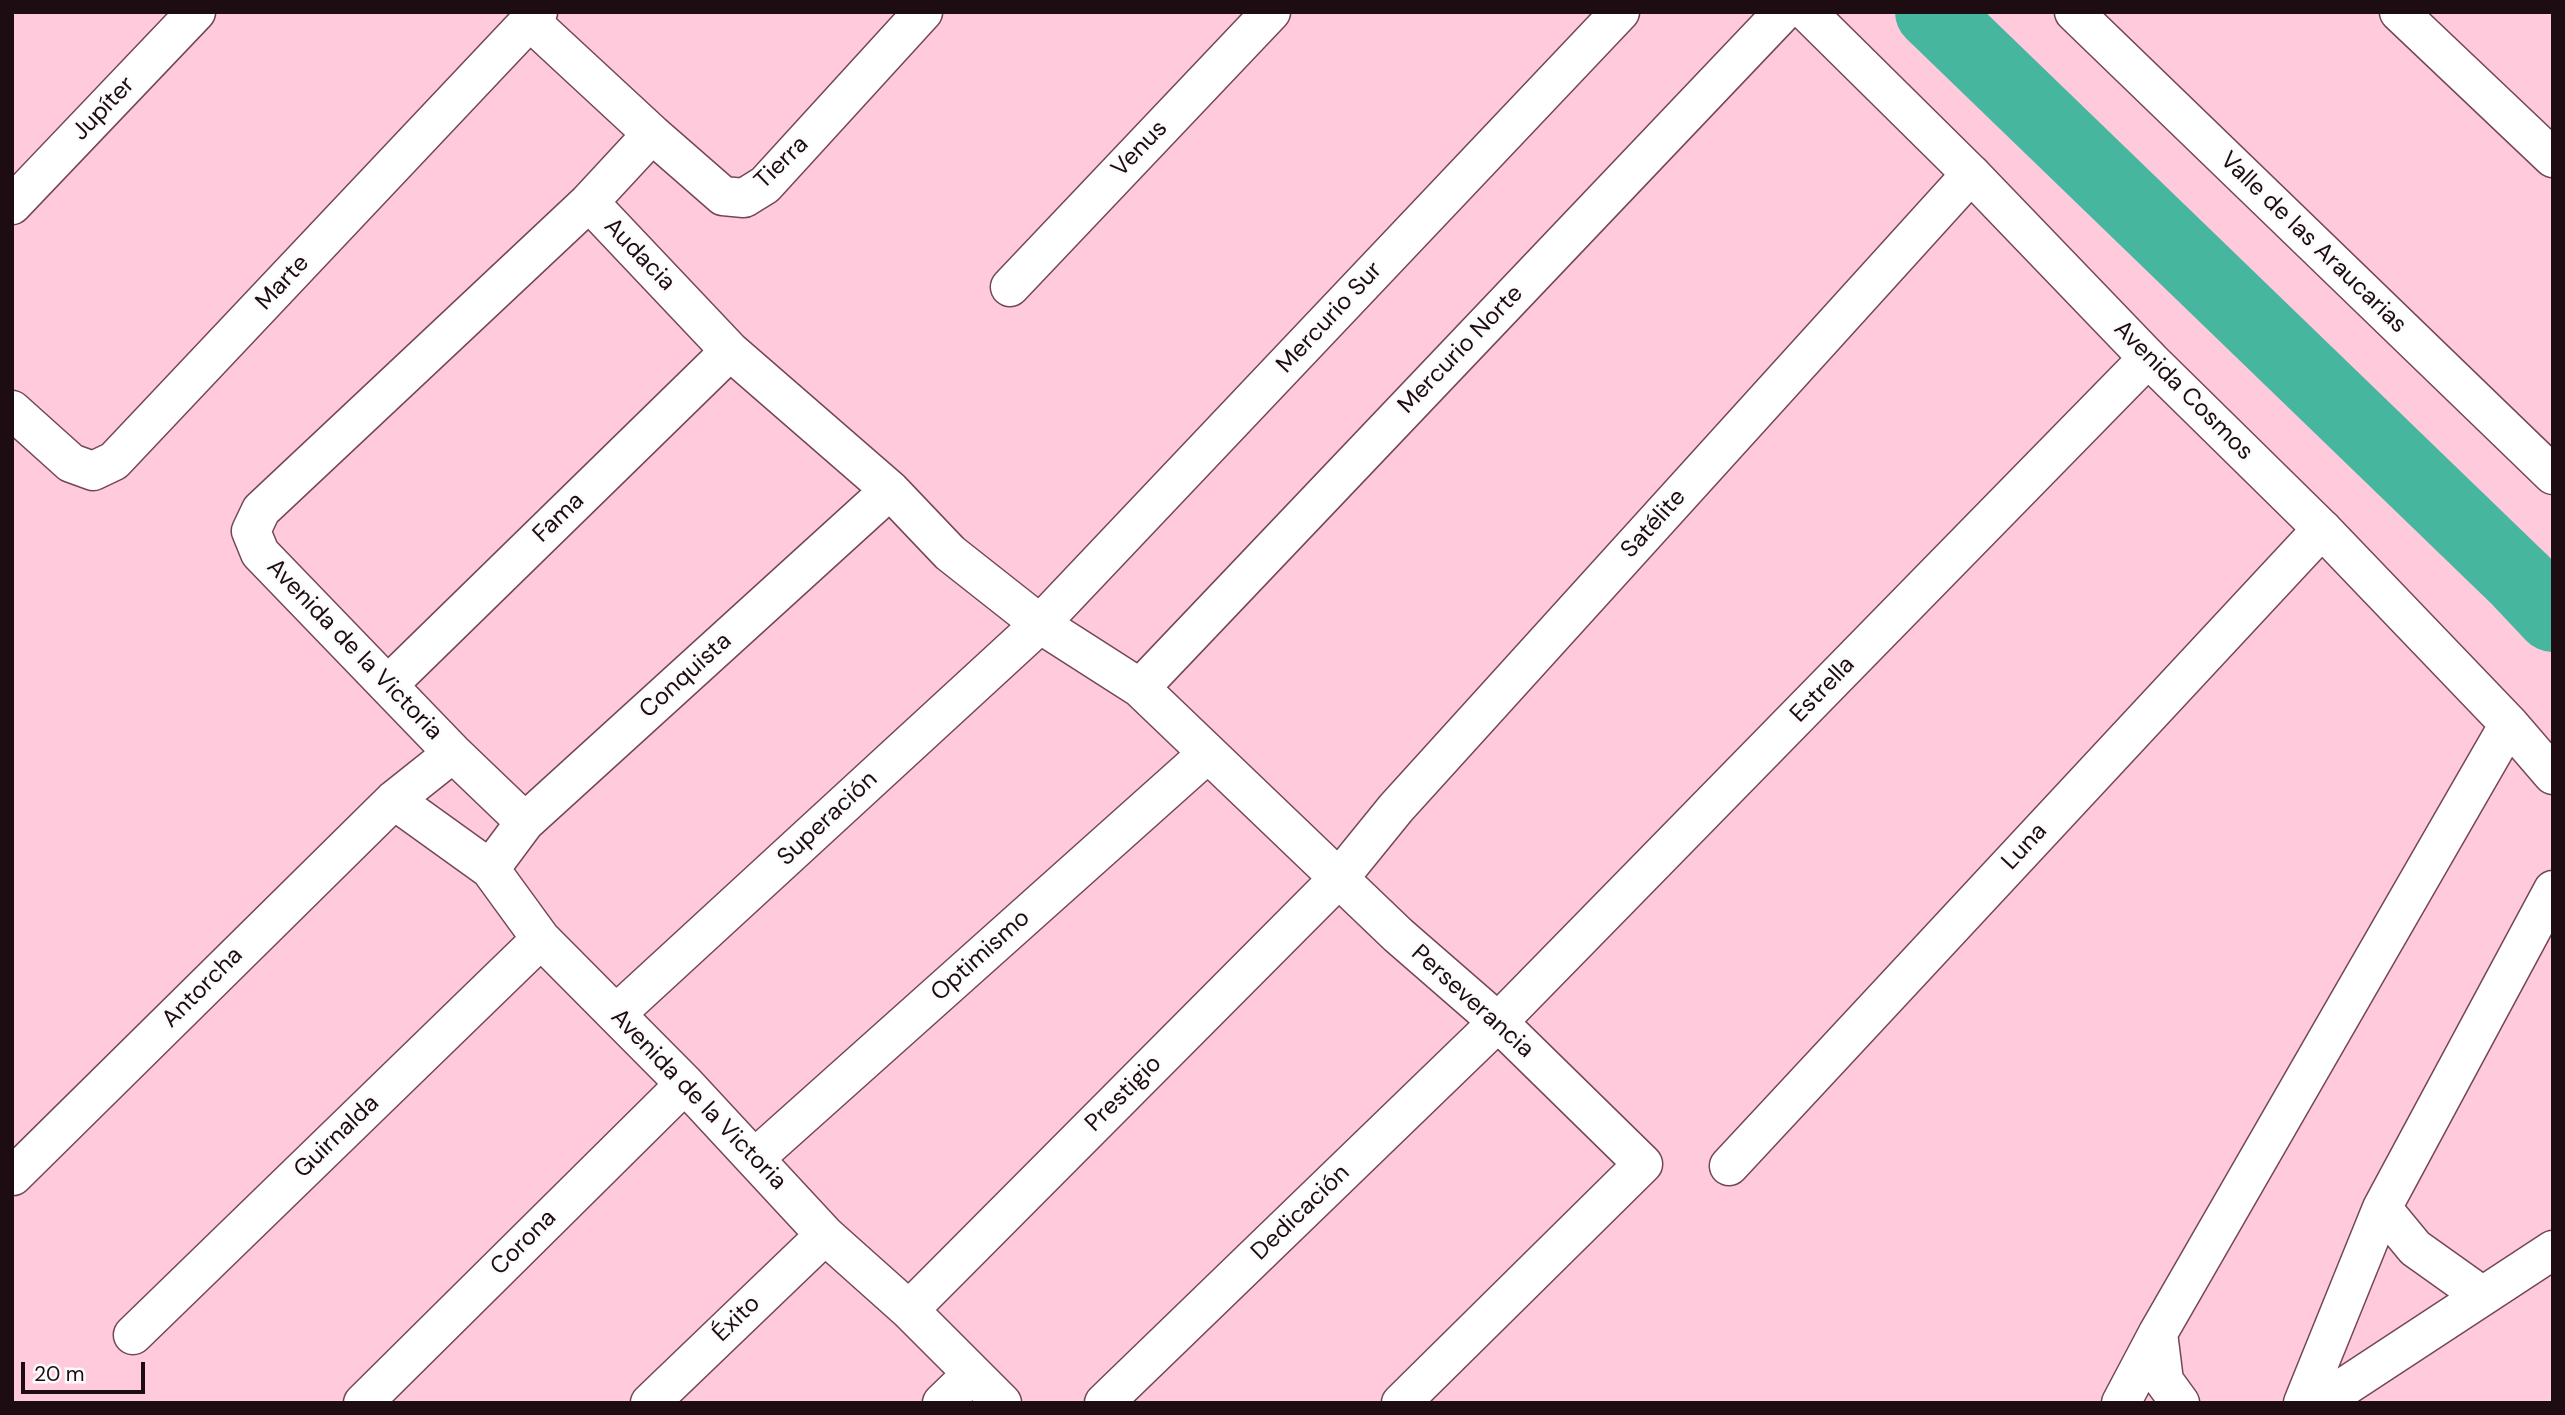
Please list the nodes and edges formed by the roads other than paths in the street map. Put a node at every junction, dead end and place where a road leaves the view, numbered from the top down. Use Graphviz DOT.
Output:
graph roads {
  1 [pos="196,12"];
  2 [pos="923,12"];
  3 [pos="1271,12"];
  4 [pos="1620,12"];
  5 [pos="1783,12"];
  6 [pos="1807,12"];
  7 [pos="2074,12"];
  8 [pos="2399,12"];
  9 [pos="534,17"];
  10 [pos="652,134"];
  11 [pos="2553,158"];
  12 [pos="1971,174"];
  13 [pos="589,202"];
  14 [pos="12,205"];
  15 [pos="1010,286"];
  16 [pos="730,351"];
  17 [pos="2148,358"];
  18 [pos="12,410"];
  19 [pos="2553,475"];
  20 [pos="890,490"];
  21 [pos="2322,529"];
  22 [pos="251,531"];
  23 [pos="1040,624"];
  24 [pos="388,685"];
  25 [pos="1140,688"];
  26 [pos="2509,723"];
  27 [pos="453,753"];
  28 [pos="1207,754"];
  29 [pos="2553,775"];
  30 [pos="394,800"];
  31 [pos="525,822"];
  32 [pos="490,869"];
  33 [pos="1340,877"];
  34 [pos="2553,890"];
  35 [pos="541,939"];
  36 [pos="616,1014"];
  37 [pos="1498,1022"];
  38 [pos="685,1084"];
  39 [pos="755,1158"];
  40 [pos="1729,1166"];
  41 [pos="13,1176"];
  42 [pos="2382,1208"];
  43 [pos="825,1235"];
  44 [pos="2553,1250"];
  45 [pos="2481,1295"];
  46 [pos="909,1310"];
  47 [pos="2158,1333"];
  48 [pos="133,1335"];
  49 [pos="972,1374"];
  50 [pos="363,1403"];
  51 [pos="650,1403"];
  52 [pos="942,1403"];
  53 [pos="1002,1403"];
  54 [pos="1104,1403"];
  55 [pos="1401,1403"];
  56 [pos="2121,1403"];
  57 [pos="2180,1403"];
  58 [pos="2303,1403"];
  59 [pos="2320,1403"];
  1 -- 14 [label="street, Jupíter"];
  2 -- 10 [label="street, Tierra"];
  3 -- 15 [label="street, Venus"];
  4 -- 23 [label="street, Mercurio Sur"];
  5 -- 25 [label="street, Mercurio Norte"];
  6 -- 12 [label="street, Avenida Cosmos"];
  7 -- 19 [label="street, Valle de las Araucarias"];
  8 -- 11 [label="street"];
  9 -- 10 [label="street, Tierra"];
  9 -- 18 [label="street, Marte"];
  10 -- 13 [label="street"];
  12 -- 17 [label="street, Avenida Cosmos"];
  12 -- 33 [label="street, Satélite"];
  13 -- 16 [label="street, Audacia"];
  13 -- 22 [label="street, Audacia"];
  16 -- 20 [label="street, Audacia"];
  16 -- 24 [label="street, Fama"];
  17 -- 21 [label="street, Avenida Cosmos"];
  17 -- 37 [label="street, Estrella"];
  20 -- 23 [label="street, Audacia"];
  20 -- 31 [label="street, Conquista"];
  21 -- 26 [label="street, Avenida Cosmos"];
  21 -- 40 [label="street, Luna"];
  22 -- 24 [label="street, Avenida de la Victoria"];
  23 -- 25 [label="street, Perseverancia"];
  23 -- 36 [label="street, Superación"];
  24 -- 27 [label="street, Avenida de la Victoria"];
  25 -- 28 [label="street, Perseverancia"];
  26 -- 29 [label="street, Avenida Cosmos"];
  26 -- 47 [label="street"];
  27 -- 30 [label="street, Antorcha"];
  27 -- 31 [label="street, Avenida de la Victoria"];
  28 -- 33 [label="street, Perseverancia"];
  28 -- 39 [label="street, Optimismo"];
  30 -- 32 [label="street, Avenida de la Victoria"];
  30 -- 41 [label="street, Antorcha"];
  31 -- 32 [label="street, Conquista"];
  32 -- 35 [label="street, Avenida de la Victoria"];
  33 -- 37 [label="street, Perseverancia"];
  33 -- 46 [label="street, Prestigio"];
  34 -- 42 [label="street"];
  35 -- 36 [label="street, Avenida de la Victoria"];
  35 -- 48 [label="street, Guirnalda"];
  36 -- 38 [label="street, Avenida de la Victoria"];
  37 -- 54 [label="street, Dedicación"];
  37 -- 55 [label="street, Perseverancia"];
  38 -- 39 [label="street, Avenida de la Victoria"];
  38 -- 50 [label="street, Corona"];
  39 -- 43 [label="street, Avenida de la Victoria"];
  42 -- 45 [label="street"];
  42 -- 58 [label="street"];
  43 -- 46 [label="street, Avenida de la Victoria"];
  43 -- 51 [label="street, Éxito"];
  44 -- 45 [label="street"];
  45 -- 59 [label="street"];
  46 -- 49 [label="street, Avenida de la Victoria"];
  47 -- 56 [label="street"];
  47 -- 57 [label="street"];
  49 -- 52 [label="street"];
  49 -- 53 [label="street, Avenida de la Victoria"];
}
